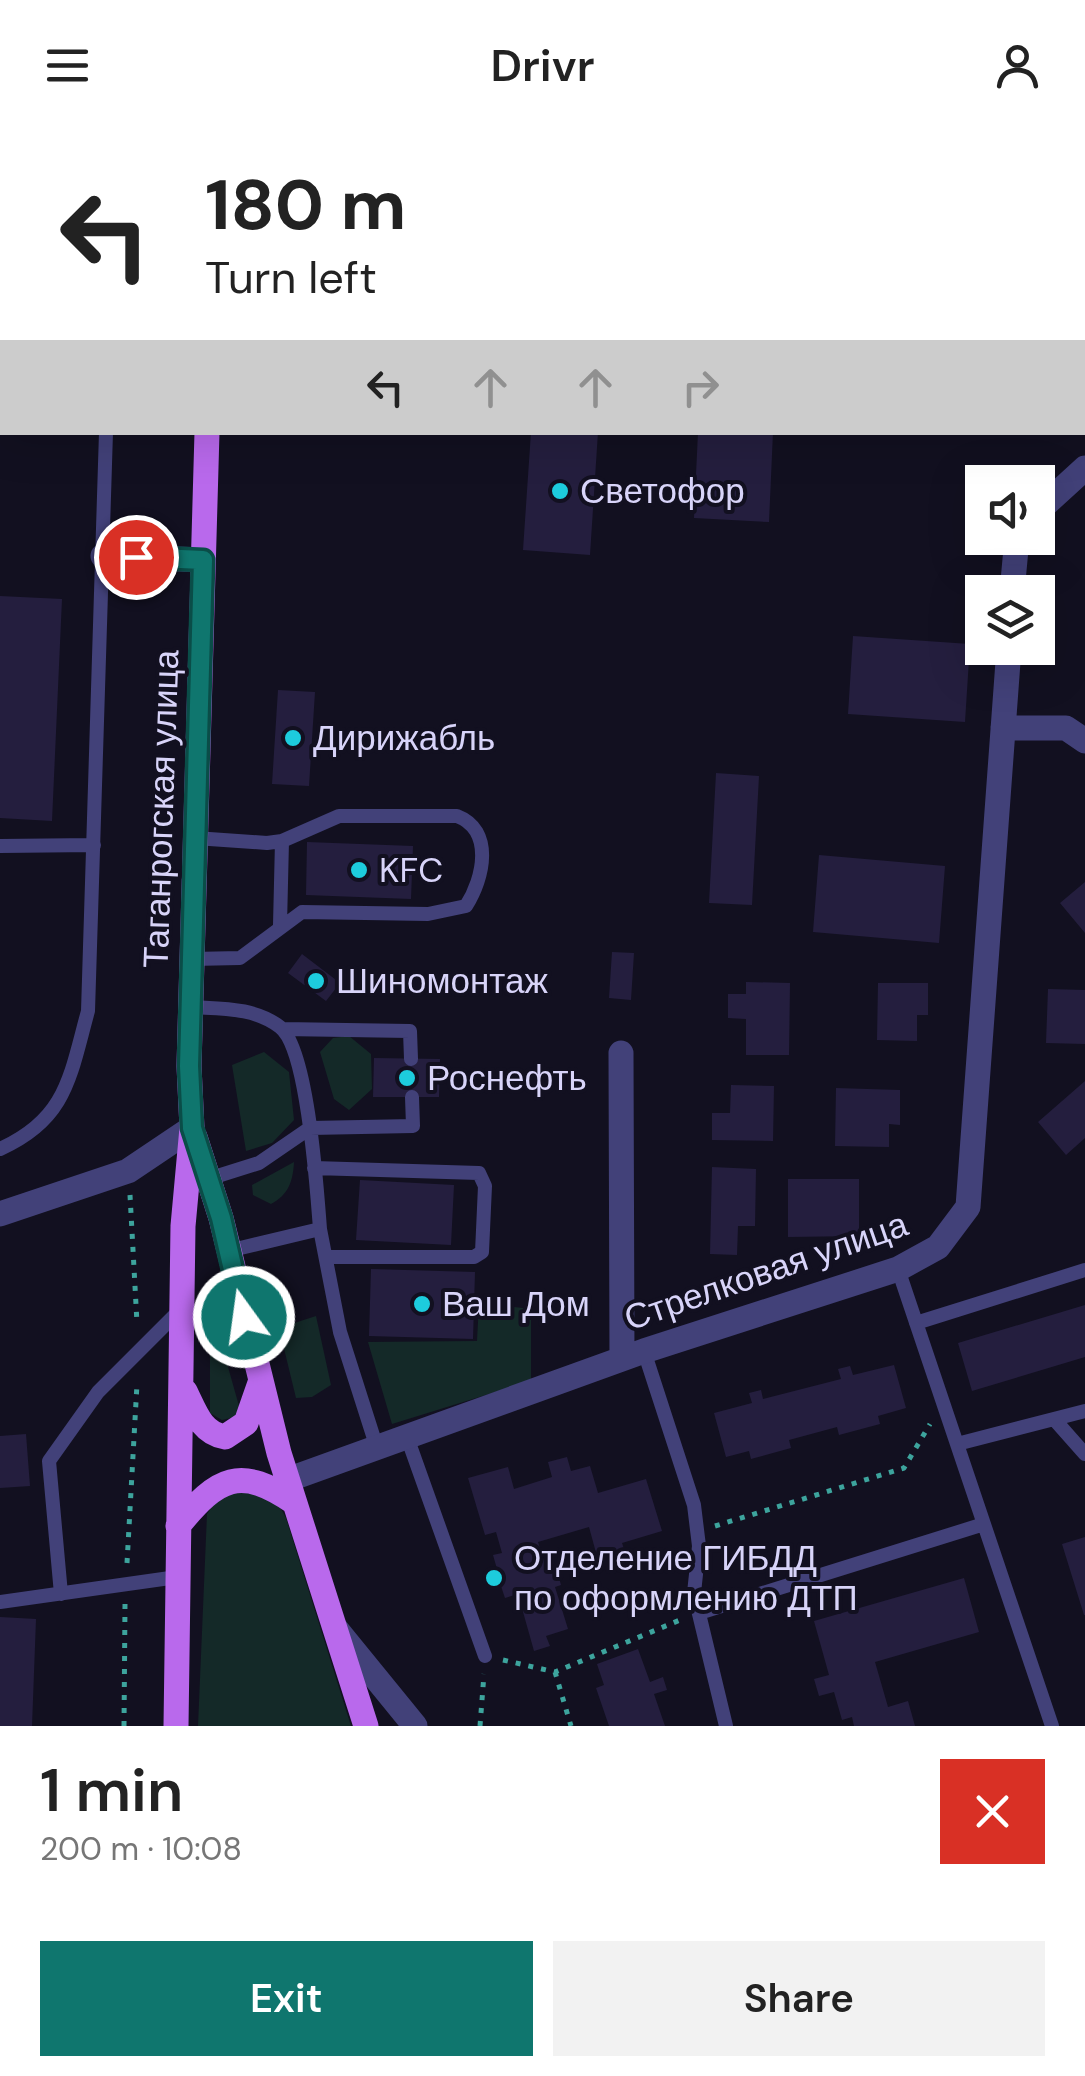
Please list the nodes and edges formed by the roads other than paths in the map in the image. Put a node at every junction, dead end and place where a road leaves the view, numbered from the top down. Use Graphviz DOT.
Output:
graph roads {
  1 [pos="106,435"];
  2 [pos="207,435"];
  3 [pos="1085,468"];
  4 [pos="1055,495"];
  5 [pos="103,556"];
  6 [pos="203,560"];
  7 [pos="1008,665"];
  8 [pos="1003,728"];
  9 [pos="1085,741"];
  10 [pos="195,838"];
  11 [pos="282,840"];
  12 [pos="0,846"];
  13 [pos="94,846"];
  14 [pos="280,925"];
  15 [pos="192,959"];
  16 [pos="191,1007"];
  17 [pos="283,1029"];
  18 [pos="621,1052"];
  19 [pos="411,1058"];
  20 [pos="412,1097"];
  21 [pos="192,1128"];
  22 [pos="310,1128"];
  23 [pos="0,1149"];
  24 [pos="314,1168"];
  25 [pos="208,1178"];
  26 [pos="0,1214"];
  27 [pos="320,1230"];
  28 [pos="228,1251"];
  29 [pos="326,1257"];
  30 [pos="898,1269"];
  31 [pos="1085,1270"];
  32 [pos="185,1305"];
  33 [pos="916,1323"];
  34 [pos="633,1355"];
  35 [pos="260,1383"];
  36 [pos="183,1387"];
  37 [pos="1085,1411"];
  38 [pos="1054,1419"];
  39 [pos="406,1437"];
  40 [pos="957,1444"];
  41 [pos="376,1448"];
  42 [pos="1085,1454"];
  43 [pos="291,1492"];
  44 [pos="984,1524"];
  45 [pos="178,1526"];
  46 [pos="177,1577"];
  47 [pos="61,1594"];
  48 [pos="0,1602"];
  49 [pos="699,1612"];
  50 [pos="334,1626"];
  51 [pos="485,1656"];
  52 [pos="176,1726"];
  53 [pos="366,1726"];
  54 [pos="415,1726"];
  55 [pos="726,1726"];
  56 [pos="1052,1726"];
  1 -- 5 [label="lane"];
  2 -- 6 [label="main road, Таганрогская улица"];
  3 -- 4 [label="street"];
  5 -- 6 [label="street"];
  5 -- 13 [label="lane"];
  6 -- 10 [label="main road, Таганрогская улица"];
  7 -- 8 [label="street, Стрелковая улица"];
  8 -- 9 [label="street"];
  8 -- 30 [label="street, Стрелковая улица"];
  10 -- 11 [label="lane"];
  10 -- 15 [label="main road, Таганрогская улица"];
  11 -- 14 [label="lane"];
  11 -- 14 [label="lane"];
  12 -- 13 [label="lane"];
  13 -- 23 [label="lane"];
  14 -- 15 [label="lane"];
  15 -- 16 [label="main road, Таганрогская улица"];
  16 -- 17 [label="lane"];
  16 -- 21 [label="main road, Таганрогская улица"];
  17 -- 19 [label="lane"];
  17 -- 22 [label="lane"];
  18 -- 34 [label="street"];
  20 -- 22 [label="lane"];
  21 -- 25 [label="main road, Таганрогская улица"];
  21 -- 26 [label="street"];
  21 -- 32 [label="main road, Таганрогская улица"];
  22 -- 24 [label="lane"];
  22 -- 25 [label="lane"];
  24 -- 27 [label="lane"];
  24 -- 29 [label="lane"];
  25 -- 28 [label="main road, Таганрогская улица"];
  27 -- 28 [label="lane"];
  27 -- 29 [label="lane"];
  28 -- 35 [label="main road, Таганрогская улица"];
  29 -- 41 [label="lane"];
  30 -- 33 [label="lane"];
  30 -- 34 [label="street, Стрелковая улица"];
  31 -- 33 [label="lane"];
  32 -- 36 [label="main road, Таганрогская улица"];
  32 -- 47 [label="lane"];
  33 -- 40 [label="lane"];
  34 -- 39 [label="street, Стрелковая улица"];
  34 -- 49 [label="lane"];
  35 -- 36 [label="main road"];
  35 -- 43 [label="main road, Таганрогская улица"];
  36 -- 45 [label="main road, Таганрогская улица"];
  37 -- 38 [label="lane"];
  38 -- 40 [label="lane"];
  38 -- 42 [label="lane"];
  39 -- 41 [label="street, Стрелковая улица"];
  39 -- 51 [label="lane"];
  40 -- 44 [label="lane"];
  41 -- 43 [label="street, Стрелковая улица"];
  43 -- 45 [label="main road"];
  43 -- 50 [label="main road, Таганрогская улица"];
  44 -- 49 [label="lane"];
  44 -- 56 [label="lane"];
  45 -- 46 [label="main road, Таганрогская улица"];
  46 -- 47 [label="lane"];
  46 -- 52 [label="main road, Таганрогская улица"];
  47 -- 48 [label="lane"];
  49 -- 55 [label="lane"];
  50 -- 53 [label="main road, Таганрогская улица"];
  50 -- 54 [label="street"];
}
